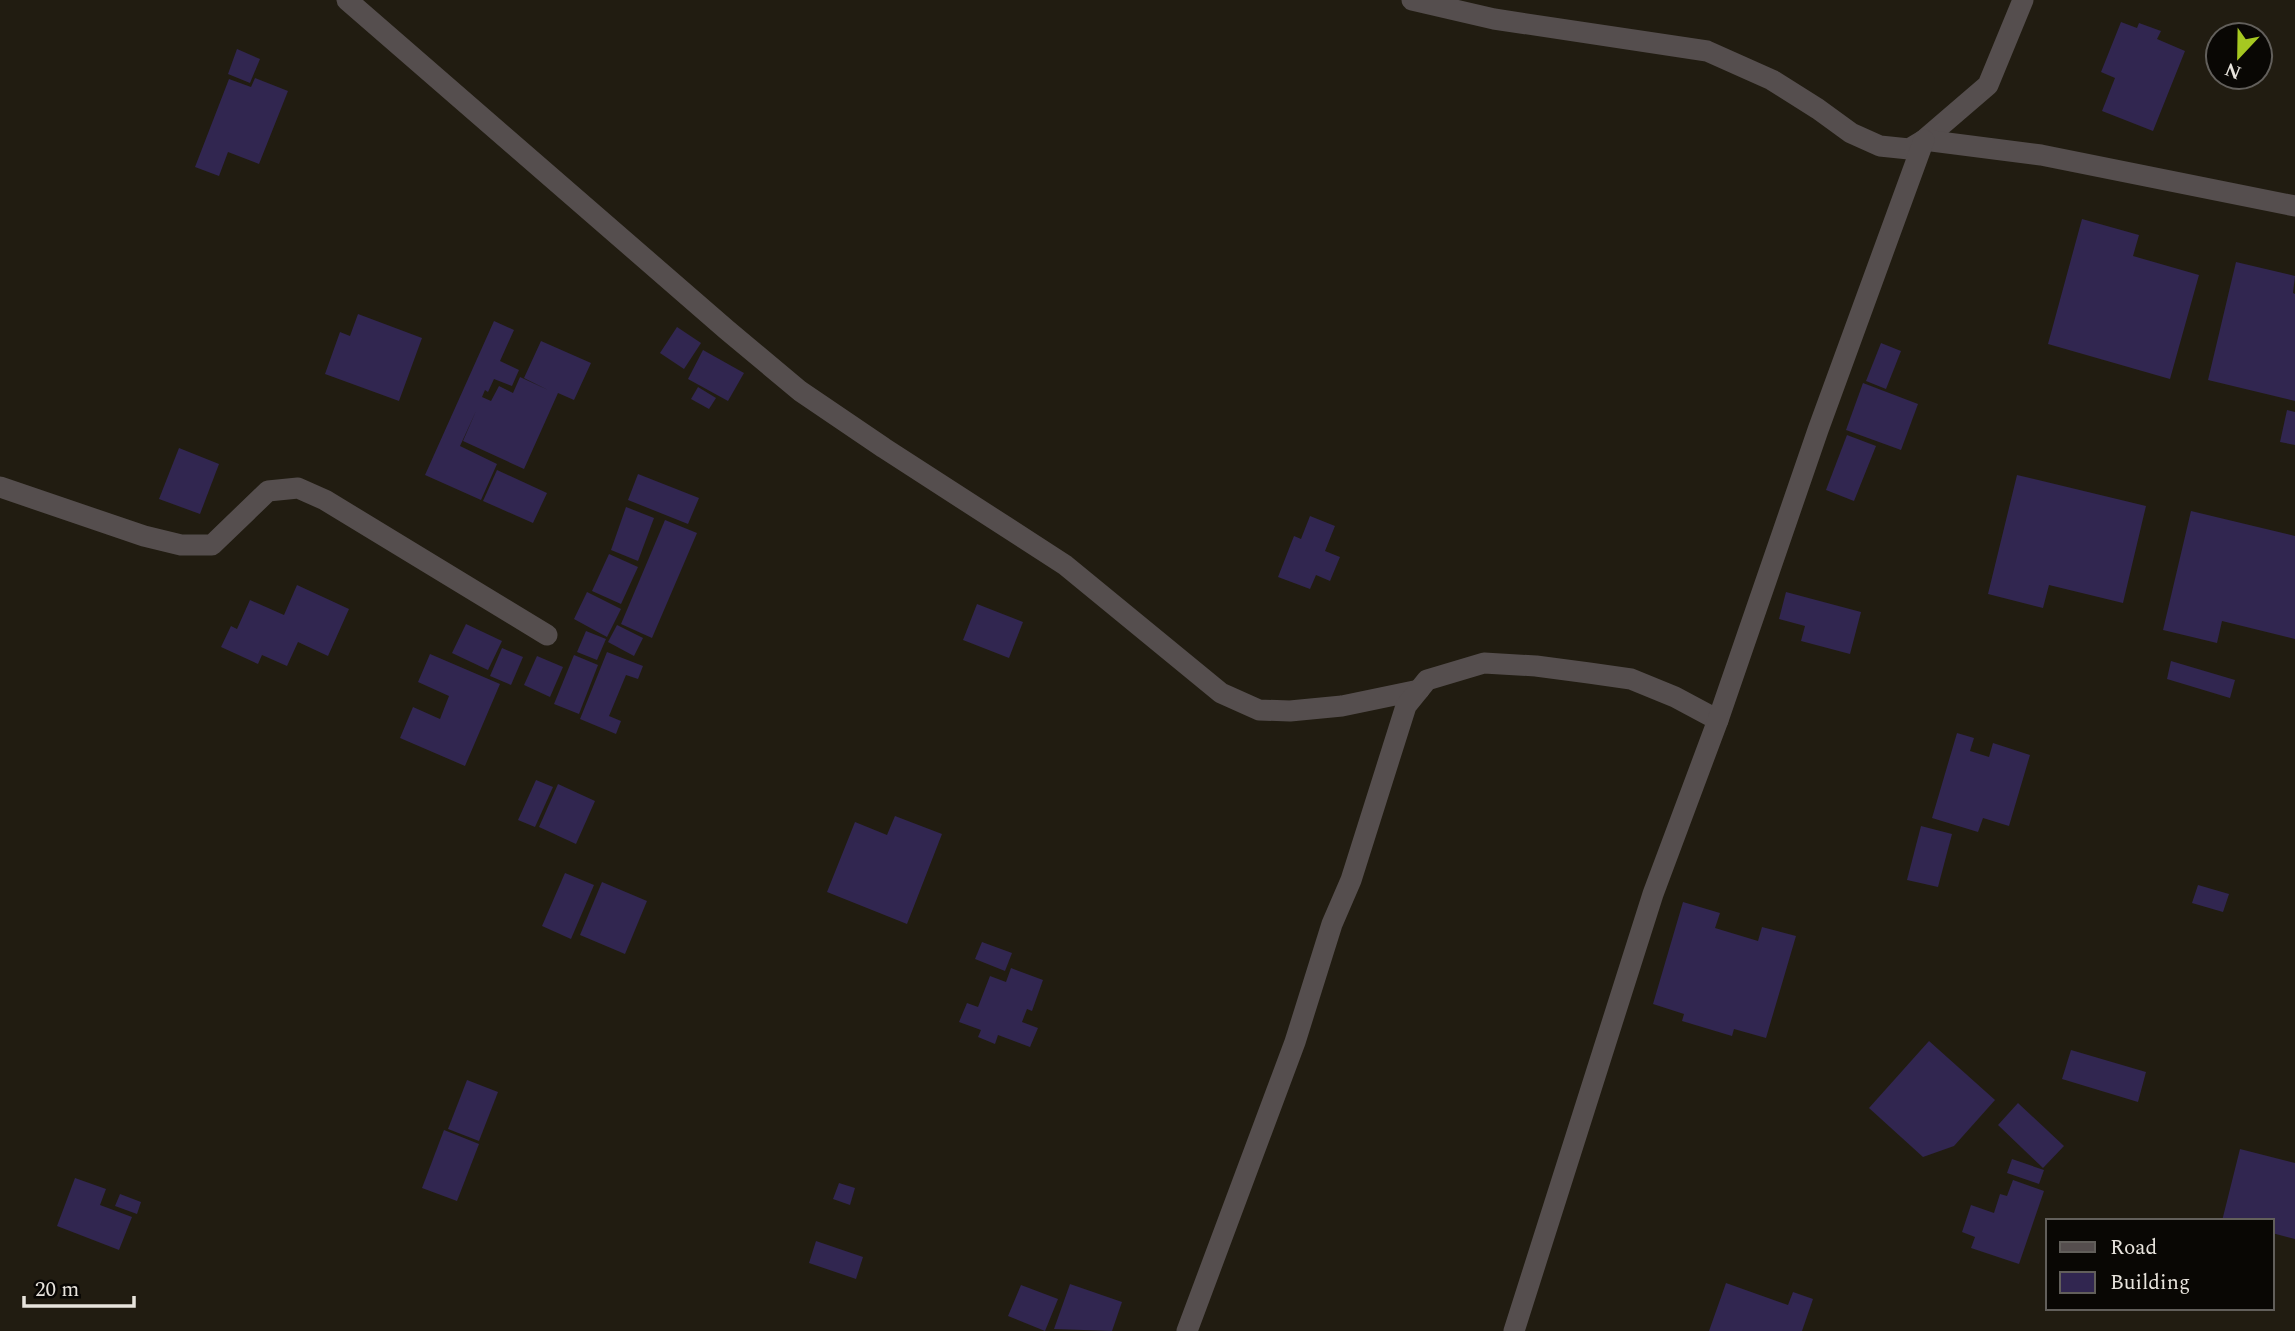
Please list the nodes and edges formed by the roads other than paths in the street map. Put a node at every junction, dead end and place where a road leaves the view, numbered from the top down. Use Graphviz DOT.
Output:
graph roads {
  1 [pos="1412,0"];
  2 [pos="2023,0"];
  3 [pos="357,4"];
  4 [pos="1924,140"];
  5 [pos="2295,206"];
  6 [pos="0,486"];
  7 [pos="547,635"];
  8 [pos="1419,690"];
  9 [pos="1718,720"];
  10 [pos="1187,1331"];
  11 [pos="1514,1331"];
  1 -- 4 [label="street"];
  2 -- 4 [label="street"];
  3 -- 8 [label="street"];
  4 -- 5 [label="street"];
  4 -- 9 [label="street"];
  6 -- 7 [label="street"];
  8 -- 9 [label="street"];
  8 -- 10 [label="street"];
  9 -- 11 [label="street"];
}
